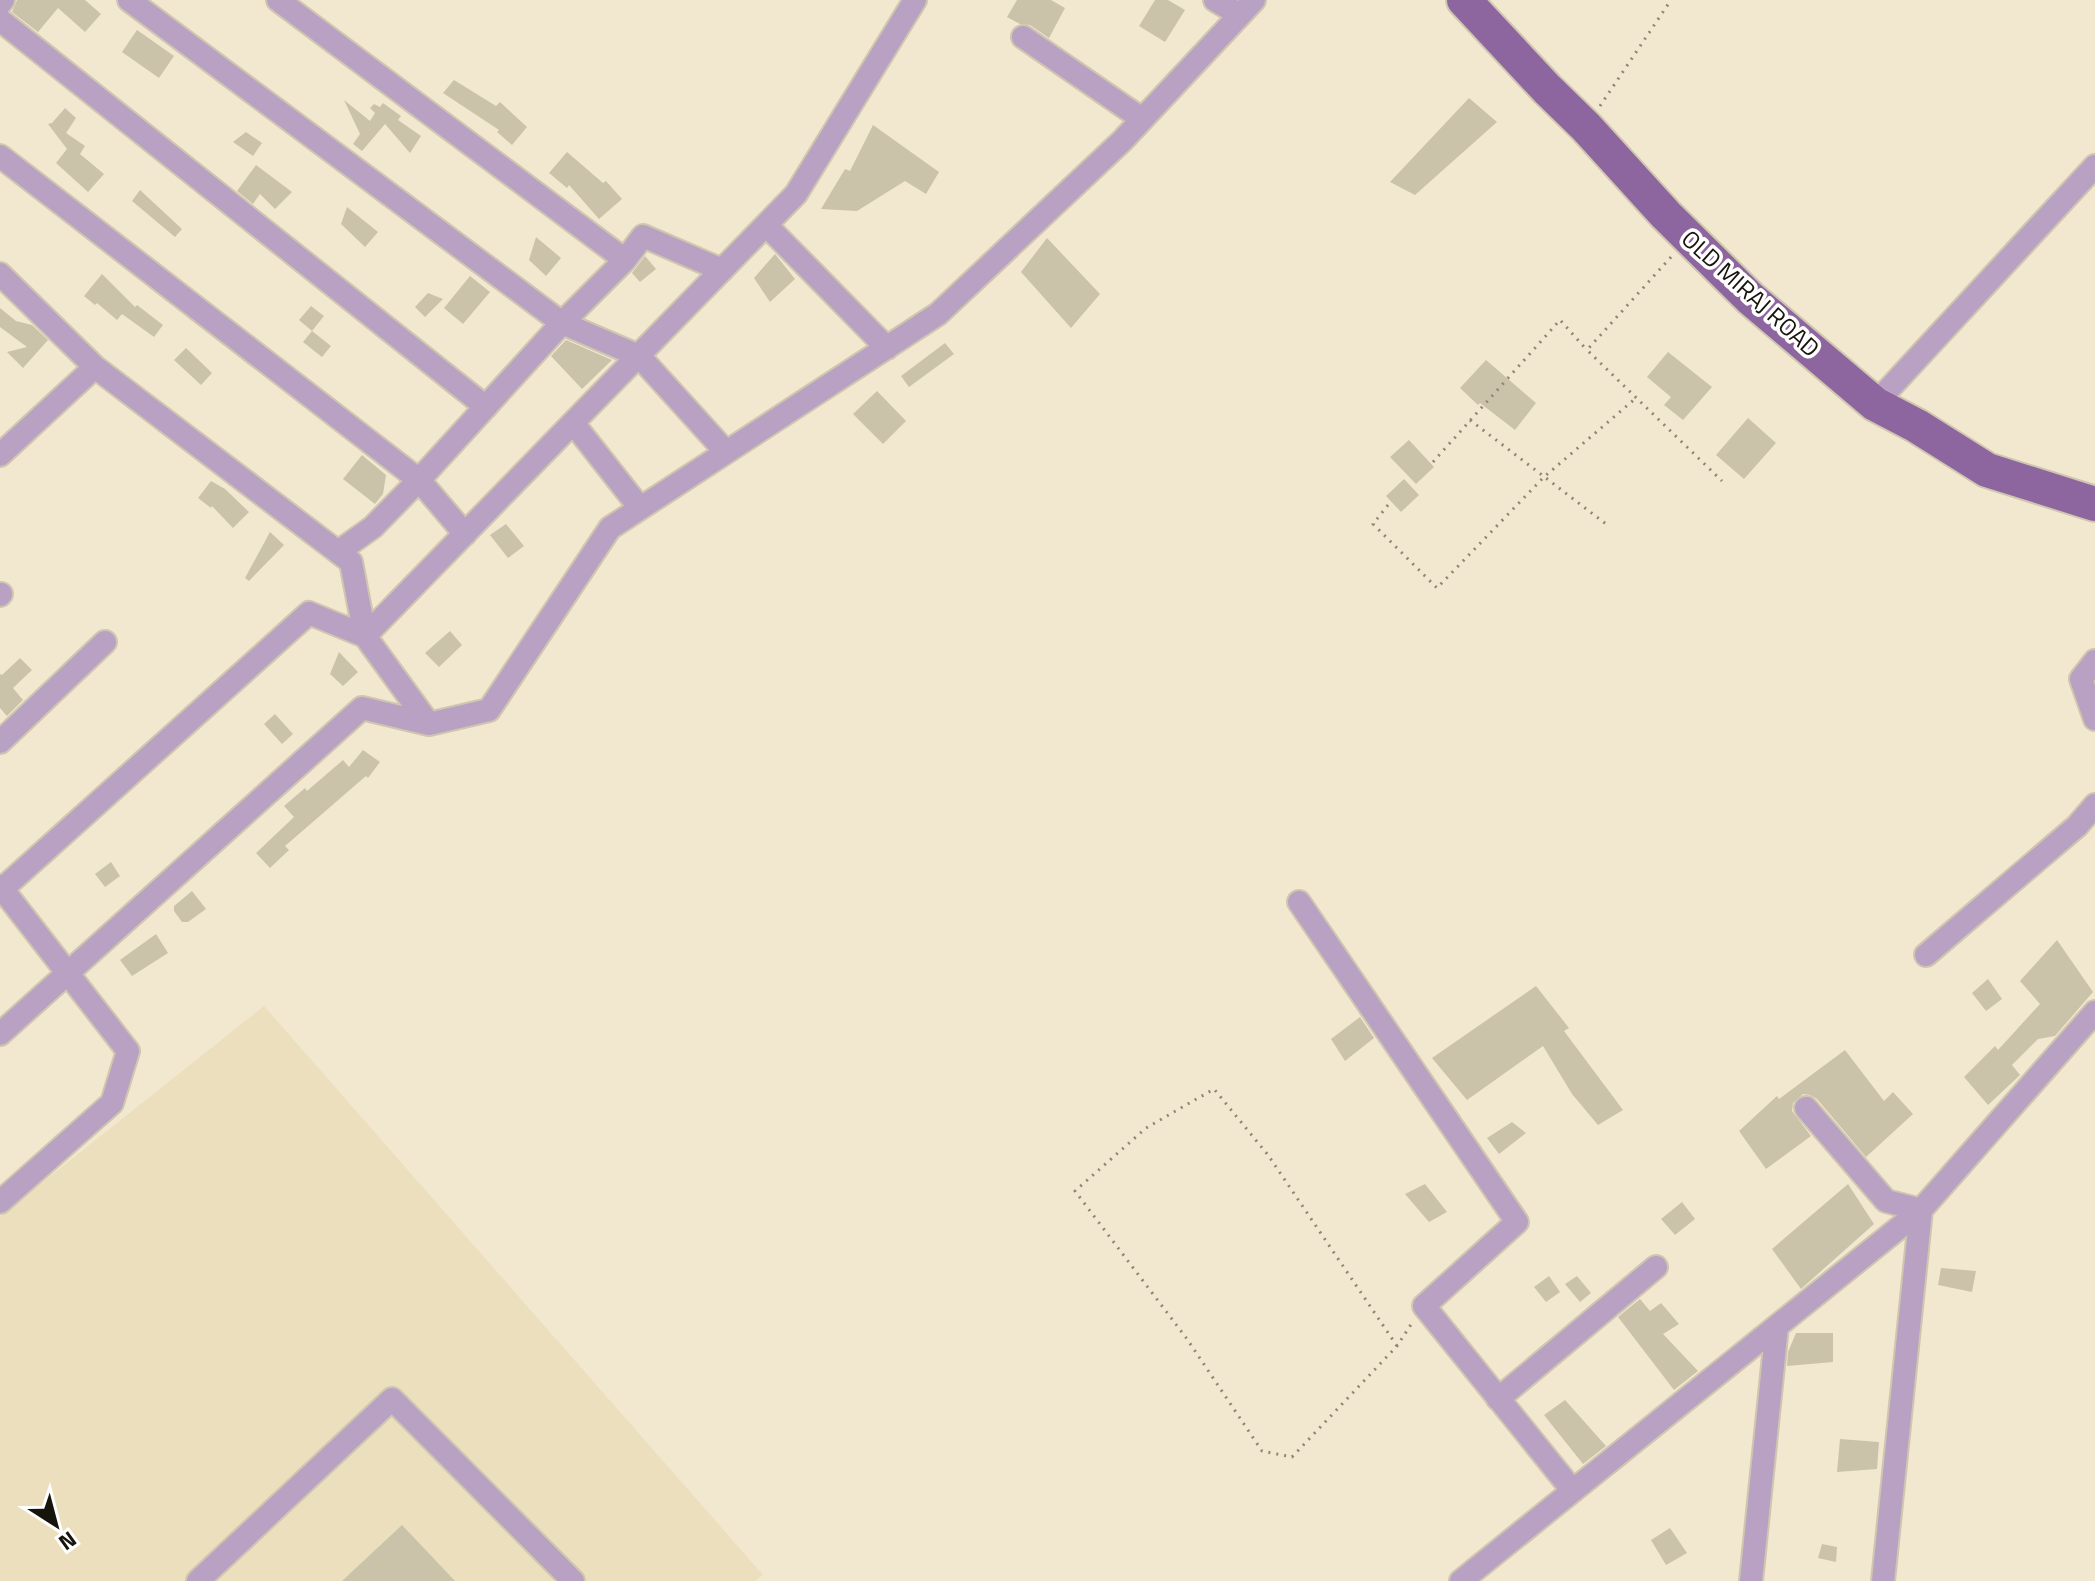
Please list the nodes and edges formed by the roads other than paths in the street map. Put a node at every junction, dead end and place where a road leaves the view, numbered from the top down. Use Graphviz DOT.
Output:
graph roads {
  1 [pos="129,0"];
  2 [pos="278,0"];
  3 [pos="915,0"];
  4 [pos="1215,0"];
  5 [pos="1464,0"];
  6 [pos="1247,7"];
  7 [pos="0,20"];
  8 [pos="1023,37"];
  9 [pos="1142,119"];
  10 [pos="0,156"];
  11 [pos="2095,166"];
  12 [pos="766,225"];
  13 [pos="625,260"];
  14 [pos="722,270"];
  15 [pos="0,274"];
  16 [pos="562,323"];
  17 [pos="887,348"];
  18 [pos="639,356"];
  19 [pos="95,367"];
  20 [pos="1875,404"];
  21 [pos="486,407"];
  22 [pos="573,423"];
  23 [pos="726,452"];
  24 [pos="0,455"];
  25 [pos="419,480"];
  26 [pos="2095,504"];
  27 [pos="640,508"];
  28 [pos="465,534"];
  29 [pos="338,552"];
  30 [pos="365,636"];
  31 [pos="105,642"];
  32 [pos="2095,661"];
  33 [pos="2095,719"];
  34 [pos="429,724"];
  35 [pos="0,742"];
  36 [pos="2095,805"];
  37 [pos="1,888"];
  38 [pos="1299,902"];
  39 [pos="1926,955"];
  40 [pos="68,973"];
  41 [pos="2095,1012"];
  42 [pos="0,1034"];
  43 [pos="1806,1108"];
  44 [pos="0,1202"];
  45 [pos="1921,1210"];
  46 [pos="1656,1267"];
  47 [pos="1777,1326"];
  48 [pos="1498,1399"];
  49 [pos="1573,1491"];
  50 [pos="198,1581"];
  51 [pos="573,1581"];
  52 [pos="1461,1581"];
  53 [pos="1751,1581"];
  54 [pos="1883,1581"];
  1 -- 16 [label="street"];
  2 -- 13 [label="street"];
  3 -- 12 [label="street"];
  4 -- 6 [label="street"];
  5 -- 20 [label="main road, OLD MIRAJ ROAD"];
  6 -- 9 [label="street"];
  7 -- 21 [label="street"];
  8 -- 9 [label="street"];
  9 -- 17 [label="street"];
  10 -- 25 [label="street"];
  11 -- 20 [label="street"];
  12 -- 14 [label="street"];
  12 -- 17 [label="street"];
  13 -- 14 [label="street"];
  13 -- 16 [label="street"];
  14 -- 18 [label="street"];
  15 -- 19 [label="street"];
  16 -- 18 [label="street"];
  16 -- 21 [label="street"];
  17 -- 23 [label="street"];
  18 -- 22 [label="street"];
  18 -- 23 [label="street"];
  19 -- 24 [label="street"];
  19 -- 29 [label="street"];
  20 -- 26 [label="main road, OLD MIRAJ ROAD"];
  21 -- 25 [label="street"];
  22 -- 27 [label="street"];
  22 -- 28 [label="street"];
  23 -- 27 [label="street"];
  25 -- 28 [label="street"];
  25 -- 29 [label="street"];
  27 -- 34 [label="street"];
  28 -- 30 [label="street"];
  29 -- 30 [label="street"];
  30 -- 34 [label="street"];
  30 -- 37 [label="street"];
  31 -- 35 [label="street"];
  32 -- 33 [label="street"];
  34 -- 40 [label="street"];
  36 -- 39 [label="street"];
  37 -- 40 [label="street"];
  38 -- 48 [label="street"];
  40 -- 42 [label="street"];
  40 -- 44 [label="street"];
  41 -- 45 [label="street"];
  43 -- 45 [label="street"];
  45 -- 47 [label="street"];
  45 -- 54 [label="street"];
  46 -- 48 [label="street"];
  47 -- 49 [label="street"];
  47 -- 53 [label="street"];
  48 -- 49 [label="street"];
  49 -- 52 [label="street"];
  50 -- 51 [label="street"];
}
